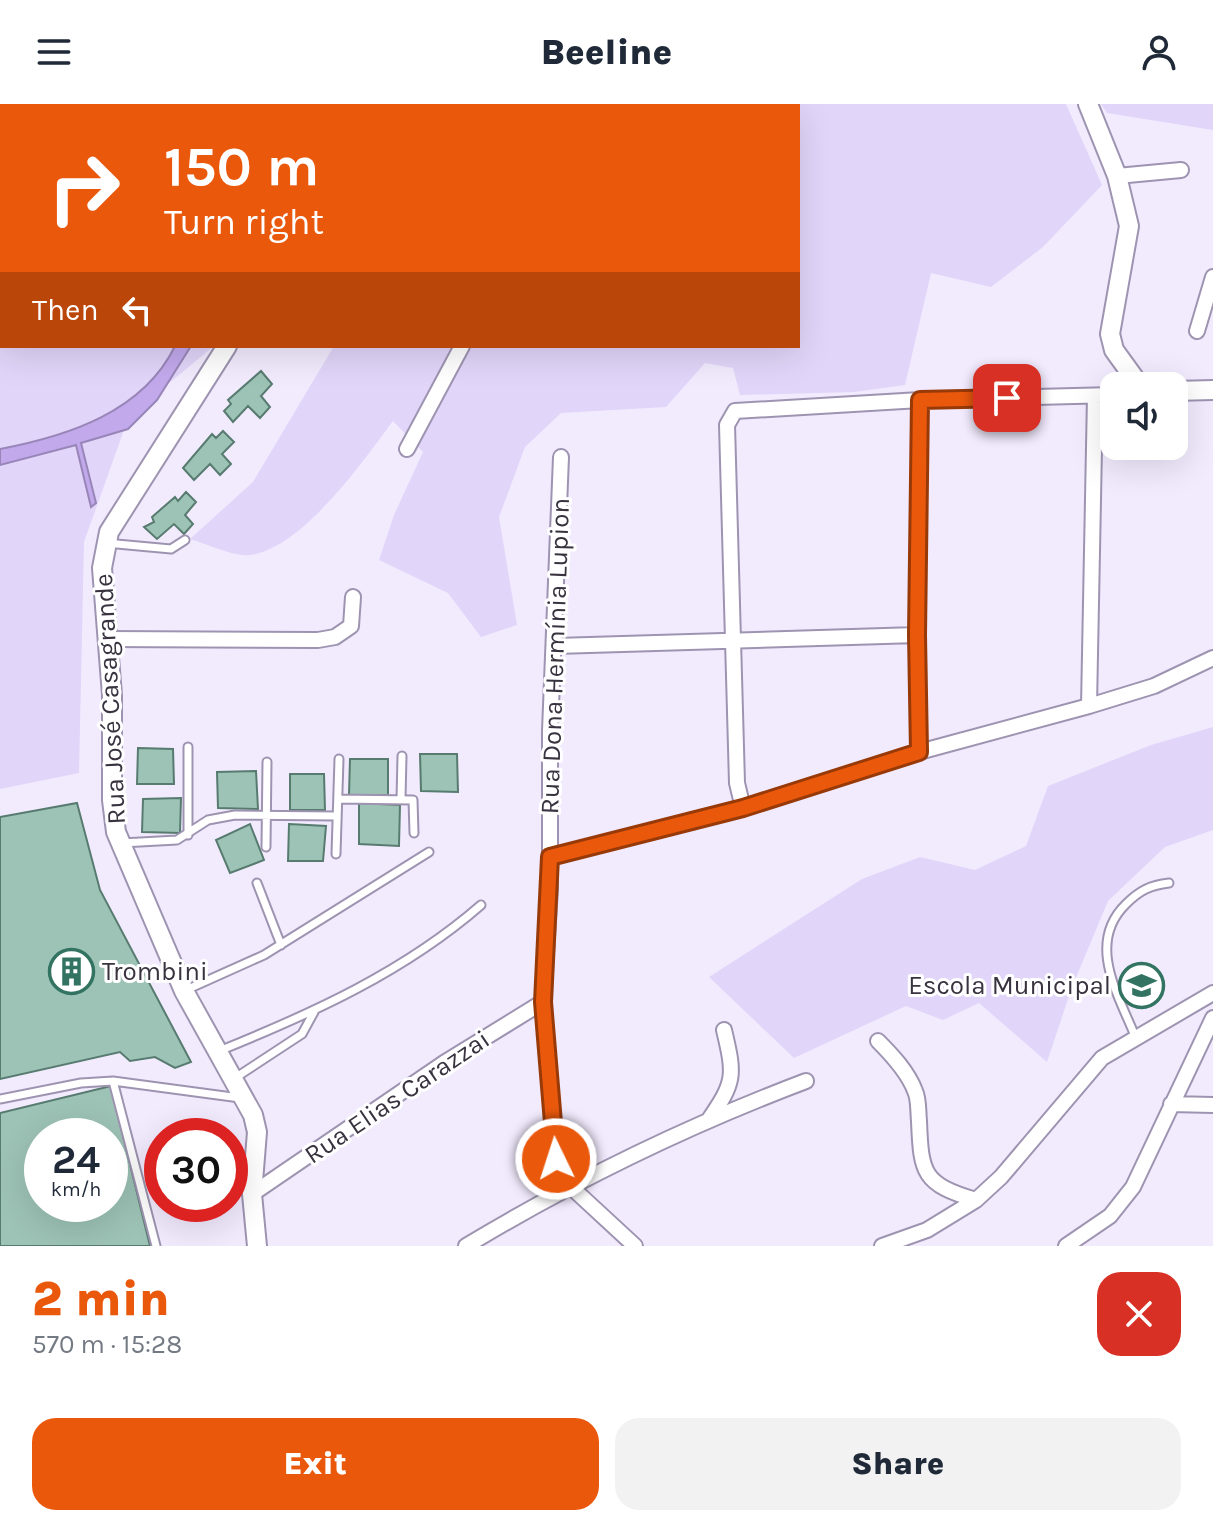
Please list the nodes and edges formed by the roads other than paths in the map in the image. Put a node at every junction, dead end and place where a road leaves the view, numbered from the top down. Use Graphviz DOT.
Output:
graph roads {
  1 [pos="1088,104"];
  2 [pos="1181,170"];
  3 [pos="1117,176"];
  4 [pos="1213,277"];
  5 [pos="1197,331"];
  6 [pos="226,348"];
  7 [pos="461,348"];
  8 [pos="1130,372"];
  9 [pos="1213,390"];
  10 [pos="1188,391"];
  11 [pos="1095,396"];
  12 [pos="1100,396"];
  13 [pos="920,400"];
  14 [pos="407,449"];
  15 [pos="561,457"];
  16 [pos="185,540"];
  17 [pos="105,543"];
  18 [pos="353,597"];
  19 [pos="917,635"];
  20 [pos="107,639"];
  21 [pos="733,639"];
  22 [pos="556,646"];
  23 [pos="1213,658"];
  24 [pos="1089,706"];
  25 [pos="188,747"];
  26 [pos="919,752"];
  27 [pos="402,756"];
  28 [pos="339,759"];
  29 [pos="267,762"];
  30 [pos="338,799"];
  31 [pos="401,799"];
  32 [pos="743,808"];
  33 [pos="266,815"];
  34 [pos="337,816"];
  35 [pos="414,833"];
  36 [pos="188,835"];
  37 [pos="120,843"];
  38 [pos="266,847"];
  39 [pos="429,852"];
  40 [pos="336,854"];
  41 [pos="550,857"];
  42 [pos="257,883"];
  43 [pos="1169,883"];
  44 [pos="481,905"];
  45 [pos="281,945"];
  46 [pos="184,991"];
  47 [pos="1213,993"];
  48 [pos="543,1002"];
  49 [pos="314,1012"];
  50 [pos="1213,1018"];
  51 [pos="724,1030"];
  52 [pos="1135,1036"];
  53 [pos="878,1041"];
  54 [pos="218,1051"];
  55 [pos="234,1078"];
  56 [pos="113,1081"];
  57 [pos="806,1081"];
  58 [pos="0,1099"];
  59 [pos="247,1099"];
  60 [pos="1171,1104"];
  61 [pos="1213,1105"];
  62 [pos="708,1121"];
  63 [pos="564,1187"];
  64 [pos="252,1194"];
  65 [pos="976,1200"];
  66 [pos="156,1246"];
  67 [pos="257,1246"];
  68 [pos="466,1246"];
  69 [pos="635,1246"];
  70 [pos="882,1246"];
  71 [pos="1066,1246"];
  1 -- 3 [label="street"];
  2 -- 3 [label="street"];
  3 -- 8 [label="street"];
  4 -- 5 [label="street"];
  6 -- 17 [label="street, Rua José Casagrande"];
  7 -- 14 [label="street"];
  9 -- 10 [label="street"];
  11 -- 12 [label="street"];
  11 -- 13 [label="street"];
  11 -- 24 [label="street"];
  13 -- 19 [label="street"];
  13 -- 21 [label="street"];
  15 -- 22 [label="street, Rua Dona Hermínia Lupion"];
  16 -- 17 [label="lane"];
  17 -- 20 [label="street, Rua José Casagrande"];
  18 -- 20 [label="street"];
  19 -- 21 [label="street"];
  19 -- 26 [label="street"];
  20 -- 37 [label="street, Rua José Casagrande"];
  21 -- 22 [label="street"];
  21 -- 32 [label="street"];
  22 -- 41 [label="street, Rua Dona Hermínia Lupion"];
  23 -- 24 [label="street"];
  24 -- 26 [label="street"];
  25 -- 36 [label="lane"];
  26 -- 32 [label="street"];
  27 -- 31 [label="lane"];
  28 -- 30 [label="lane"];
  29 -- 33 [label="lane"];
  30 -- 31 [label="lane"];
  30 -- 34 [label="lane"];
  31 -- 35 [label="lane"];
  32 -- 41 [label="street"];
  33 -- 34 [label="lane"];
  33 -- 36 [label="lane"];
  33 -- 38 [label="lane"];
  34 -- 40 [label="lane"];
  36 -- 37 [label="lane"];
  37 -- 46 [label="street, Rua José Casagrande"];
  39 -- 45 [label="lane"];
  41 -- 48 [label="street, Rua Dona Hermínia Lupion"];
  42 -- 45 [label="lane"];
  43 -- 52 [label="lane"];
  44 -- 49 [label="lane"];
  45 -- 46 [label="lane"];
  46 -- 54 [label="street, Rua José Casagrande"];
  47 -- 52 [label="street"];
  48 -- 63 [label="street, Rua Dona Hermínia Lupion"];
  48 -- 64 [label="street, Rua Elias Carazzai"];
  49 -- 54 [label="lane"];
  49 -- 55 [label="lane"];
  50 -- 60 [label="street"];
  51 -- 62 [label="street"];
  52 -- 65 [label="street"];
  53 -- 65 [label="street"];
  54 -- 55 [label="street, Rua José Casagrande"];
  55 -- 59 [label="street, Rua José Casagrande"];
  56 -- 58 [label="lane"];
  56 -- 59 [label="lane"];
  56 -- 66 [label="lane"];
  57 -- 62 [label="street"];
  59 -- 64 [label="street, Rua José Casagrande"];
  60 -- 61 [label="street"];
  60 -- 71 [label="street"];
  62 -- 63 [label="street"];
  63 -- 68 [label="street"];
  63 -- 69 [label="street"];
  64 -- 67 [label="street, Rua José Casagrande"];
  65 -- 70 [label="street"];
}
